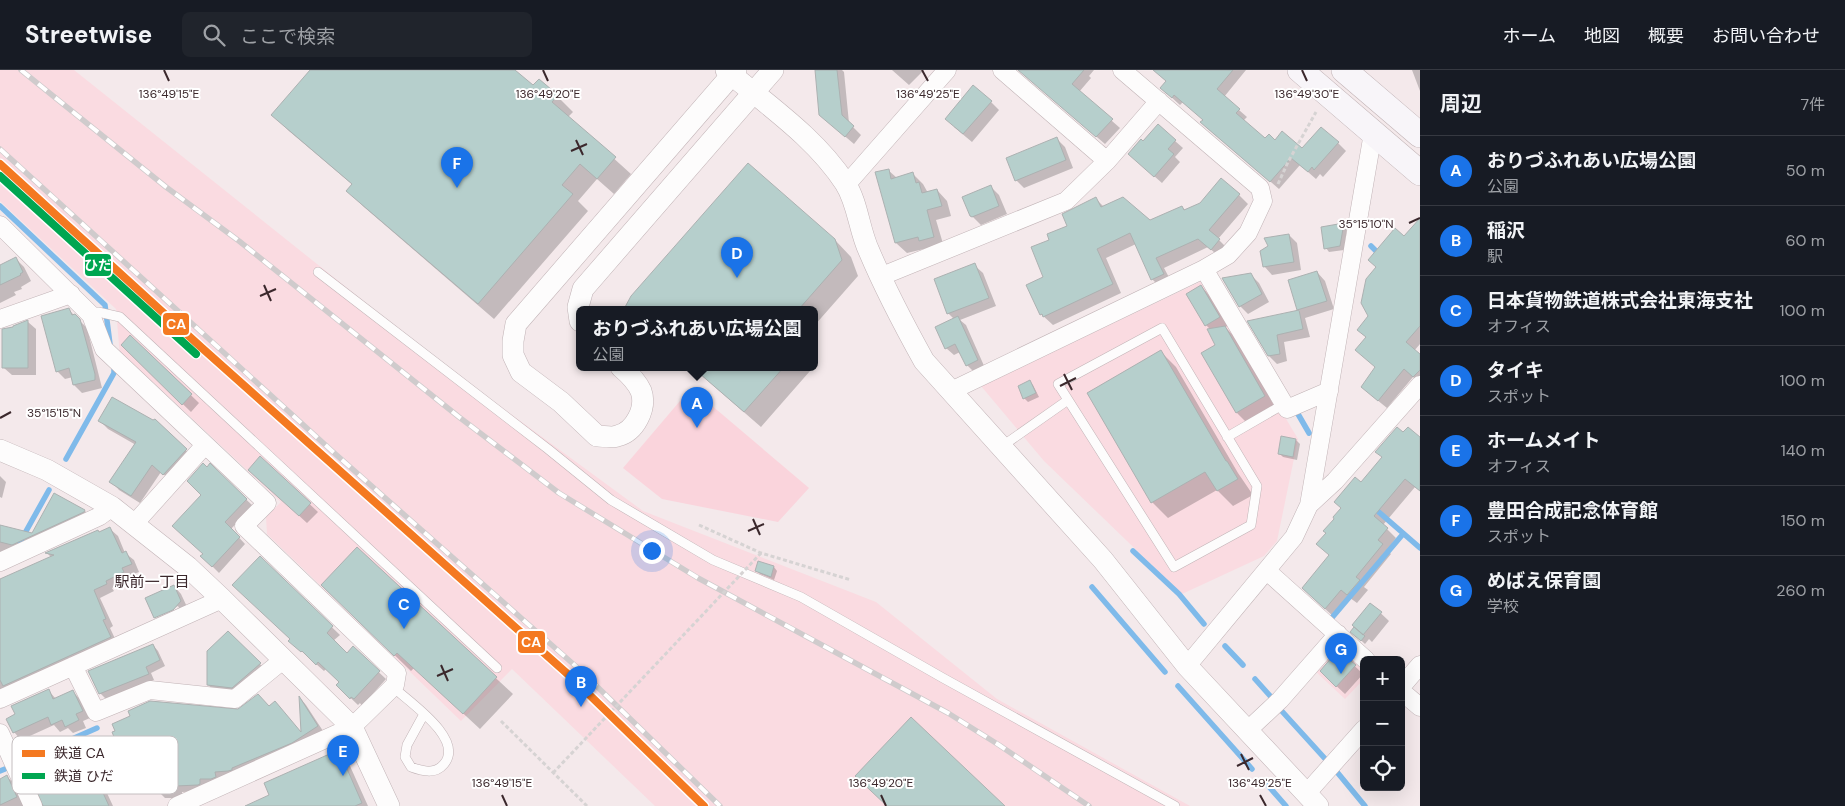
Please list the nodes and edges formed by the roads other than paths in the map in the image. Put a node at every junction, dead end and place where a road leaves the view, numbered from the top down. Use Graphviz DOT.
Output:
graph roads {
  1 [pos="773,70"];
  2 [pos="947,70"];
  3 [pos="1002,70"];
  4 [pos="1122,70"];
  5 [pos="1300,70"];
  6 [pos="1344,70"];
  7 [pos="731,72"];
  8 [pos="754,92"];
  9 [pos="1159,101"];
  10 [pos="1373,133"];
  11 [pos="1420,136"];
  12 [pos="1107,161"];
  13 [pos="1420,173"];
  14 [pos="846,185"];
  15 [pos="0,225"];
  16 [pos="1204,269"];
  17 [pos="318,272"];
  18 [pos="882,276"];
  19 [pos="71,294"];
  20 [pos="578,306"];
  21 [pos="95,313"];
  22 [pos="0,319"];
  23 [pos="626,371"];
  24 [pos="1420,385"];
  25 [pos="1329,391"];
  26 [pos="950,392"];
  27 [pos="1068,400"];
  28 [pos="1284,404"];
  29 [pos="1227,437"];
  30 [pos="205,445"];
  31 [pos="1001,447"];
  32 [pos="0,450"];
  33 [pos="1309,505"];
  34 [pos="112,507"];
  35 [pos="134,524"];
  36 [pos="0,562"];
  37 [pos="1267,571"];
  38 [pos="222,598"];
  39 [pos="1338,634"];
  40 [pos="1362,656"];
  41 [pos="283,660"];
  42 [pos="1420,665"];
  43 [pos="73,666"];
  44 [pos="1187,666"];
  45 [pos="497,668"];
  46 [pos="1405,682"];
  47 [pos="393,688"];
  48 [pos="1405,694"];
  49 [pos="0,699"];
  50 [pos="1420,707"];
  51 [pos="424,714"];
  52 [pos="352,727"];
  53 [pos="1248,730"];
  54 [pos="0,733"];
  55 [pos="1360,734"];
  56 [pos="12,760"];
  57 [pos="28,794"];
  58 [pos="1312,800"];
  59 [pos="33,806"];
  60 [pos="177,806"];
  61 [pos="389,806"];
  62 [pos="1175,806"];
  1 -- 8 [label="street"];
  2 -- 14 [label="street"];
  3 -- 12 [label="street"];
  4 -- 9 [label="street"];
  5 -- 10 [label="main road"];
  6 -- 11 [label="main road"];
  7 -- 8 [label="street"];
  7 -- 23 [label="street"];
  8 -- 14 [label="street"];
  8 -- 20 [label="street"];
  9 -- 12 [label="street"];
  9 -- 16 [label="street"];
  10 -- 13 [label="main road"];
  10 -- 25 [label="street"];
  12 -- 18 [label="street"];
  14 -- 18 [label="street"];
  15 -- 19 [label="street"];
  16 -- 26 [label="street"];
  16 -- 28 [label="street"];
  17 -- 62 [label="lane"];
  18 -- 26 [label="street"];
  19 -- 21 [label="street"];
  19 -- 22 [label="street"];
  21 -- 30 [label="street"];
  21 -- 45 [label="lane"];
  24 -- 33 [label="street"];
  25 -- 28 [label="street"];
  25 -- 33 [label="street"];
  26 -- 31 [label="street"];
  27 -- 29 [label="lane"];
  27 -- 29 [label="lane"];
  27 -- 31 [label="lane"];
  28 -- 29 [label="lane"];
  30 -- 35 [label="street"];
  30 -- 47 [label="street"];
  31 -- 44 [label="street"];
  32 -- 34 [label="street"];
  33 -- 37 [label="street"];
  34 -- 35 [label="street"];
  34 -- 36 [label="street"];
  35 -- 38 [label="street"];
  37 -- 39 [label="street"];
  37 -- 44 [label="street"];
  38 -- 41 [label="street"];
  38 -- 43 [label="street"];
  39 -- 40 [label="street"];
  39 -- 53 [label="street"];
  41 -- 43 [label="street"];
  41 -- 52 [label="street"];
  42 -- 46 [label="street"];
  43 -- 49 [label="street"];
  44 -- 53 [label="street"];
  47 -- 51 [label="lane"];
  47 -- 52 [label="street"];
  48 -- 50 [label="street"];
  51 -- 51 [label="lane"];
  52 -- 60 [label="street"];
  52 -- 61 [label="street"];
  53 -- 58 [label="street"];
  54 -- 56 [label="street"];
  55 -- 58 [label="street"];
  57 -- 59 [label="street"];
}
